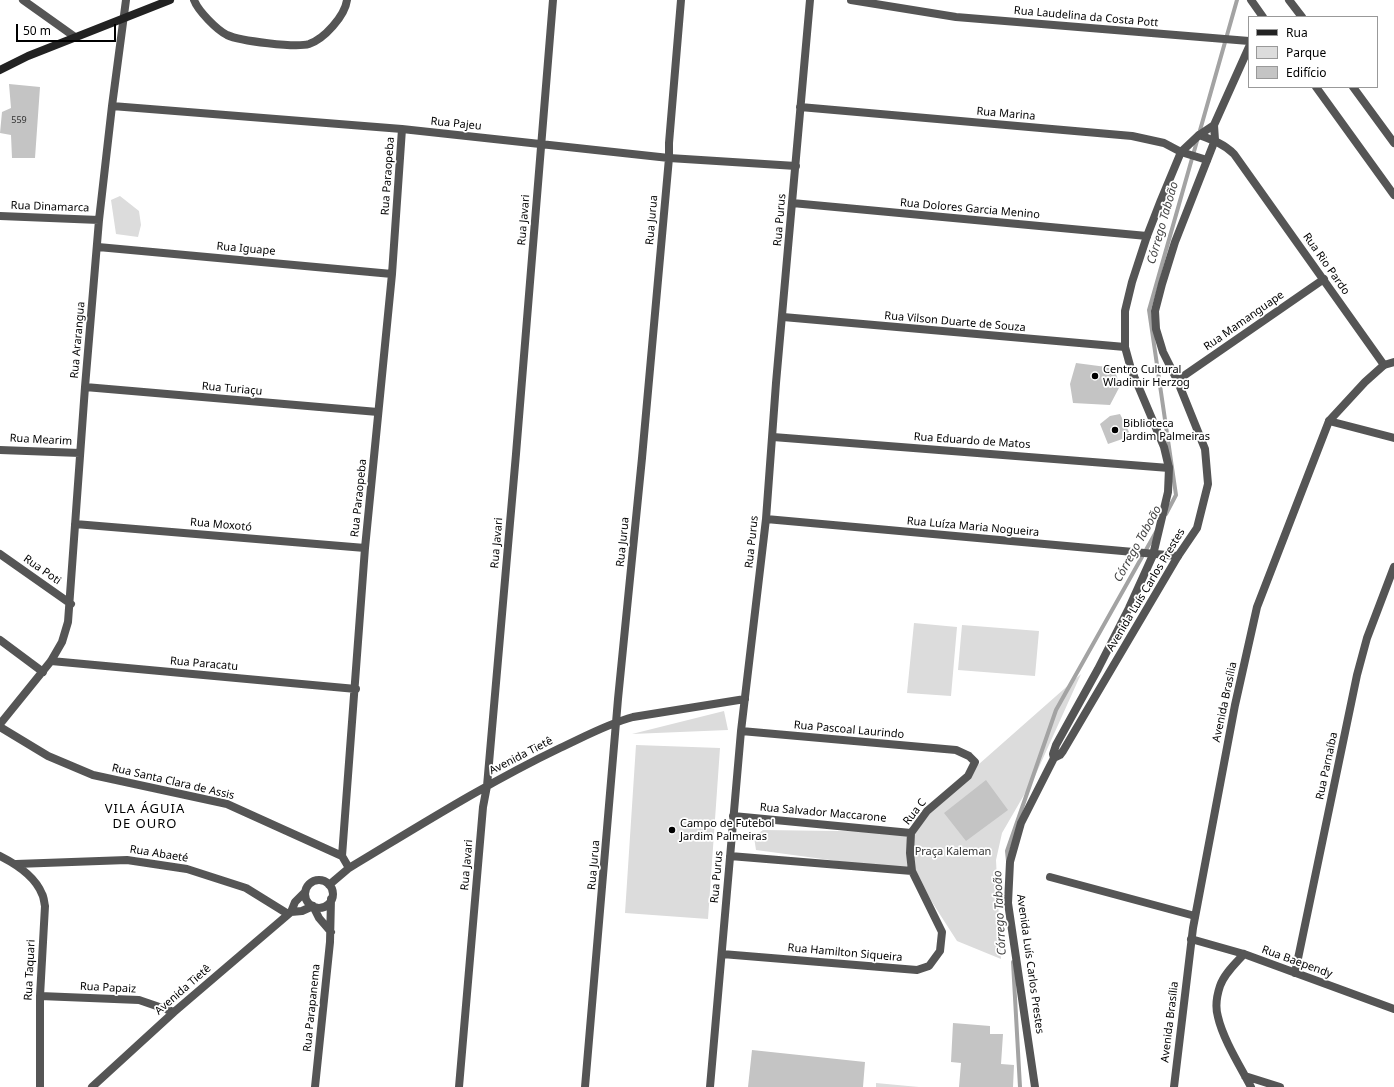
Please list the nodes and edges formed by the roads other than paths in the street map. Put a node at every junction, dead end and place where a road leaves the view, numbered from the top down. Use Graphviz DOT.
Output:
graph roads {
  1 [pos="23,0"];
  2 [pos="126,0"];
  3 [pos="170,0"];
  4 [pos="194,0"];
  5 [pos="347,0"];
  6 [pos="553,0"];
  7 [pos="681,0"];
  8 [pos="810,0"];
  9 [pos="850,0"];
  10 [pos="1250,0"];
  11 [pos="1289,0"];
  12 [pos="1261,16"];
  13 [pos="1301,16"];
  14 [pos="125,19"];
  15 [pos="75,37"];
  16 [pos="1248,42"];
  17 [pos="1248,49"];
  18 [pos="1248,64"];
  19 [pos="1240,68"];
  20 [pos="0,70"];
  21 [pos="1317,88"];
  22 [pos="1354,88"];
  23 [pos="112,106"];
  24 [pos="800,107"];
  25 [pos="1214,125"];
  26 [pos="402,129"];
  27 [pos="1199,135"];
  28 [pos="1215,140"];
  29 [pos="1394,143"];
  30 [pos="541,144"];
  31 [pos="1181,152"];
  32 [pos="669,158"];
  33 [pos="1206,160"];
  34 [pos="796,166"];
  35 [pos="1394,195"];
  36 [pos="792,203"];
  37 [pos="0,216"];
  38 [pos="99,220"];
  39 [pos="1147,236"];
  40 [pos="98,247"];
  41 [pos="392,274"];
  42 [pos="1324,279"];
  43 [pos="783,317"];
  44 [pos="1125,348"];
  45 [pos="1394,362"];
  46 [pos="1384,365"];
  47 [pos="1178,382"];
  48 [pos="85,387"];
  49 [pos="378,412"];
  50 [pos="1329,421"];
  51 [pos="773,437"];
  52 [pos="1394,438"];
  53 [pos="0,450"];
  54 [pos="80,453"];
  55 [pos="1169,468"];
  56 [pos="766,519"];
  57 [pos="75,524"];
  58 [pos="365,548"];
  59 [pos="0,554"];
  60 [pos="1153,554"];
  61 [pos="1178,556"];
  62 [pos="1394,567"];
  63 [pos="71,604"];
  64 [pos="0,640"];
  65 [pos="51,661"];
  66 [pos="43,672"];
  67 [pos="356,688"];
  68 [pos="745,699"];
  69 [pos="616,721"];
  70 [pos="0,726"];
  71 [pos="741,731"];
  72 [pos="956,750"];
  73 [pos="1054,758"];
  74 [pos="487,786"];
  75 [pos="734,816"];
  76 [pos="911,832"];
  77 [pos="0,856"];
  78 [pos="342,856"];
  79 [pos="730,856"];
  80 [pos="16,864"];
  81 [pos="349,868"];
  82 [pos="912,871"];
  83 [pos="1050,877"];
  84 [pos="329,885"];
  85 [pos="305,892"];
  86 [pos="331,899"];
  87 [pos="313,906"];
  88 [pos="289,913"];
  89 [pos="1195,916"];
  90 [pos="330,932"];
  91 [pos="942,932"];
  92 [pos="1191,939"];
  93 [pos="722,954"];
  94 [pos="1244,954"];
  95 [pos="1295,973"];
  96 [pos="40,996"];
  97 [pos="1393,1007"];
  98 [pos="174,1012"];
  99 [pos="1245,1076"];
  100 [pos="40,1087"];
  101 [pos="92,1087"];
  102 [pos="316,1087"];
  103 [pos="459,1087"];
  104 [pos="585,1087"];
  105 [pos="710,1087"];
  106 [pos="1035,1087"];
  107 [pos="1174,1087"];
  108 [pos="1251,1087"];
  109 [pos="1280,1087"];
  1 -- 15 [label="street"];
  2 -- 14 [label="street, Rua Ararangua"];
  3 -- 14 [label="main road"];
  4 -- 5 [label="street"];
  6 -- 30 [label="street, Rua Javari"];
  7 -- 32 [label="street, Rua Jurua"];
  8 -- 24 [label="street, Rua Purus"];
  9 -- 16 [label="street, Rua Laudelina da Costa Pott"];
  10 -- 12 [label="street"];
  11 -- 13 [label="street"];
  14 -- 15 [label="main road"];
  14 -- 23 [label="street, Rua Ararangua"];
  15 -- 20 [label="main road"];
  17 -- 19 [label="street, Avenida Luís Carlos Prestes"];
  18 -- 19 [label="street"];
  19 -- 25 [label="street, Avenida Luís Carlos Prestes"];
  21 -- 35 [label="street"];
  22 -- 29 [label="street"];
  23 -- 26 [label="street, Rua Pajeu"];
  23 -- 38 [label="street, Rua Ararangua"];
  24 -- 31 [label="street, Rua Marina"];
  24 -- 34 [label="street, Rua Purus"];
  25 -- 27 [label="street, Avenida Luís Carlos Prestes"];
  25 -- 28 [label="street, Avenida Luís Carlos Prestes"];
  26 -- 30 [label="street, Rua Pajeu"];
  26 -- 41 [label="street, Rua Paraopeba"];
  27 -- 28 [label="street, Rua Rio Pardo"];
  27 -- 31 [label="street, Avenida Luís Carlos Prestes"];
  28 -- 33 [label="street, Avenida Luís Carlos Prestes"];
  28 -- 42 [label="street, Rua Rio Pardo"];
  30 -- 32 [label="street, Rua Pajeu"];
  30 -- 74 [label="street, Rua Javari"];
  31 -- 33 [label="street, Rua Marina"];
  31 -- 39 [label="street, Avenida Luís Carlos Prestes"];
  32 -- 34 [label="street, Rua Pajeu"];
  32 -- 69 [label="street, Rua Jurua"];
  33 -- 47 [label="street, Avenida Luís Carlos Prestes"];
  34 -- 36 [label="street, Rua Purus"];
  36 -- 39 [label="street, Rua Dolores Garcia Menino"];
  36 -- 43 [label="street, Rua Purus"];
  37 -- 38 [label="street, Rua Dinamarca"];
  38 -- 40 [label="street, Rua Ararangua"];
  39 -- 44 [label="street, Avenida Luís Carlos Prestes"];
  40 -- 41 [label="street, Rua Iguape"];
  40 -- 48 [label="street, Rua Ararangua"];
  41 -- 49 [label="street, Rua Paraopeba"];
  42 -- 46 [label="street, Rua Rio Pardo"];
  42 -- 47 [label="street, Rua Mamanguape"];
  43 -- 44 [label="street, Rua Vilson Duarte de Souza"];
  43 -- 51 [label="street, Rua Purus"];
  44 -- 55 [label="street, Avenida Luís Carlos Prestes"];
  45 -- 46 [label="street, Avenida Brasília"];
  46 -- 50 [label="street, Avenida Brasília"];
  47 -- 61 [label="street, Avenida Luís Carlos Prestes"];
  48 -- 49 [label="street, Rua Turiaçu"];
  48 -- 54 [label="street, Rua Ararangua"];
  49 -- 58 [label="street, Rua Paraopeba"];
  50 -- 52 [label="street"];
  50 -- 89 [label="street, Avenida Brasília"];
  51 -- 55 [label="street, Rua Eduardo de Matos"];
  51 -- 56 [label="street, Rua Purus"];
  53 -- 54 [label="street, Rua Mearim"];
  54 -- 57 [label="street, Rua Ararangua"];
  55 -- 60 [label="street, Avenida Luís Carlos Prestes"];
  56 -- 60 [label="street, Rua Luíza Maria Nogueira"];
  56 -- 68 [label="street, Rua Purus"];
  57 -- 58 [label="street, Rua Moxotó"];
  57 -- 63 [label="street, Rua Ararangua"];
  58 -- 67 [label="street, Rua Paraopeba"];
  59 -- 63 [label="street, Rua Poti"];
  60 -- 61 [label="street, Rua Luíza Maria Nogueira"];
  60 -- 73 [label="street, Avenida Luís Carlos Prestes"];
  61 -- 73 [label="street, Avenida Luís Carlos Prestes"];
  62 -- 95 [label="street, Rua Parnaíba"];
  63 -- 65 [label="street, Rua Ararangua"];
  64 -- 66 [label="street"];
  65 -- 66 [label="street, Rua Ararangua"];
  65 -- 67 [label="street, Rua Paracatu"];
  66 -- 70 [label="street, Rua Ararangua"];
  67 -- 78 [label="street, Rua Paraopeba"];
  68 -- 69 [label="street, Avenida Tietê"];
  68 -- 71 [label="street, Rua Purus"];
  69 -- 74 [label="street, Avenida Tietê"];
  69 -- 104 [label="street, Rua Jurua"];
  70 -- 78 [label="street, Rua Santa Clara de Assis"];
  71 -- 72 [label="street, Rua Pascoal Laurindo"];
  71 -- 75 [label="street, Rua Purus"];
  72 -- 76 [label="street, Rua C"];
  73 -- 106 [label="street, Avenida Luís Carlos Prestes"];
  74 -- 81 [label="street, Avenida Tietê"];
  74 -- 103 [label="street, Rua Javari"];
  75 -- 76 [label="street, Rua Salvador Maccarone"];
  75 -- 79 [label="street, Rua Purus"];
  76 -- 82 [label="street, Rua C"];
  77 -- 80 [label="street"];
  78 -- 81 [label="street"];
  79 -- 82 [label="street"];
  79 -- 93 [label="street, Rua Purus"];
  80 -- 88 [label="street, Rua Abaeté"];
  80 -- 96 [label="street, Rua Taquari"];
  81 -- 84 [label="street, Avenida Tietê"];
  82 -- 91 [label="street, Rua C"];
  83 -- 89 [label="street"];
  84 -- 85 [label="street"];
  84 -- 86 [label="street"];
  85 -- 87 [label="street"];
  85 -- 88 [label="street, Avenida Tietê"];
  86 -- 87 [label="street"];
  86 -- 90 [label="street, Rua Parapanema"];
  87 -- 88 [label="street, Avenida Tietê"];
  87 -- 90 [label="street"];
  88 -- 98 [label="street, Avenida Tietê"];
  89 -- 92 [label="street, Avenida Brasília"];
  90 -- 102 [label="street, Rua Parapanema"];
  91 -- 93 [label="street, Rua Hamilton Siqueira"];
  92 -- 94 [label="street, Rua Baependy"];
  92 -- 107 [label="street, Avenida Brasília"];
  93 -- 105 [label="street, Rua Purus"];
  94 -- 95 [label="street, Rua Baependy"];
  94 -- 99 [label="street"];
  95 -- 97 [label="street, Rua Baependy"];
  96 -- 98 [label="street, Rua Papaiz"];
  96 -- 100 [label="street, Rua Taquari"];
  98 -- 101 [label="street, Avenida Tietê"];
  99 -- 108 [label="street"];
  99 -- 109 [label="street"];
}
